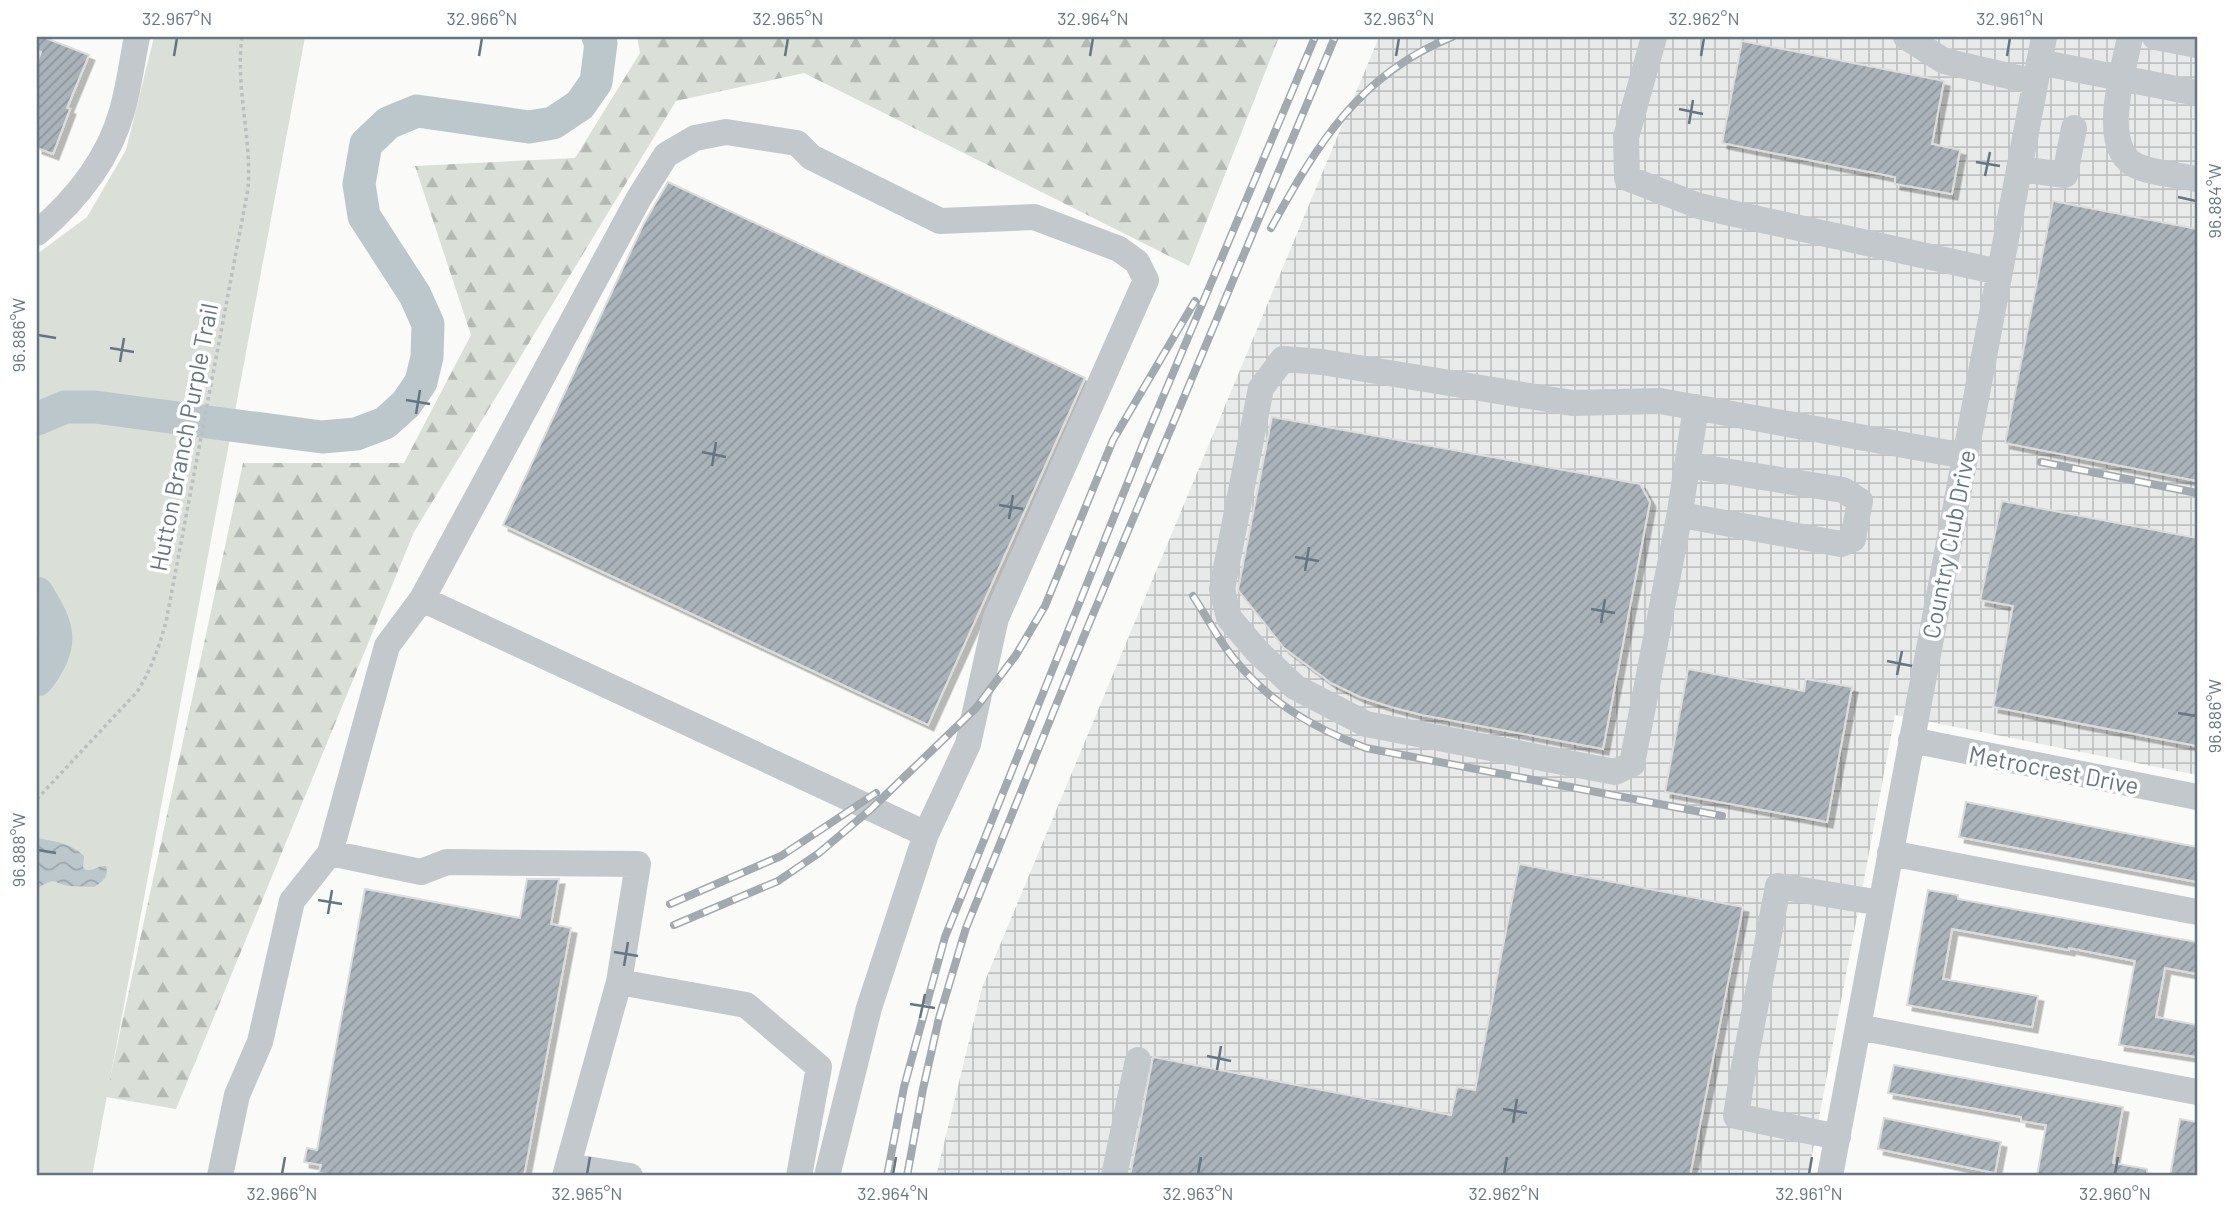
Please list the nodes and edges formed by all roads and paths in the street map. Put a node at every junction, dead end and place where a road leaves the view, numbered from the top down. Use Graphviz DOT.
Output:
graph roads {
  1 [pos="136,37"];
  2 [pos="242,37"];
  3 [pos="1654,37"];
  4 [pos="1906,37"];
  5 [pos="2130,37"];
  6 [pos="2155,37"];
  7 [pos="2197,45"];
  8 [pos="2039,60"];
  9 [pos="2122,78"];
  10 [pos="2197,93"];
  11 [pos="2074,128"];
  12 [pos="2019,169"];
  13 [pos="2197,179"];
  14 [pos="37,233"];
  15 [pos="1999,272"];
  16 [pos="1696,407"];
  17 [pos="1965,457"];
  18 [pos="1687,465"];
  19 [pos="1680,512"];
  20 [pos="422,599"];
  21 [pos="1911,740"];
  22 [pos="2197,797"];
  23 [pos="37,799"];
  24 [pos="926,834"];
  25 [pos="330,853"];
  26 [pos="1890,853"];
  27 [pos="1881,904"];
  28 [pos="2197,912"];
  29 [pos="619,982"];
  30 [pos="1858,1027"];
  31 [pos="1138,1060"];
  32 [pos="2197,1092"];
  33 [pos="1838,1137"];
  34 [pos="567,1171"];
  35 [pos="220,1176"];
  36 [pos="630,1176"];
  37 [pos="799,1176"];
  38 [pos="827,1176"];
  39 [pos="1114,1176"];
  40 [pos="1833,1176"];
  1 -- 14 [label="street"];
  2 -- 23 [label="path, Hutton Branch Purple Trail"];
  3 -- 15 [label="street"];
  4 -- 8 [label="street"];
  5 -- 9 [label="street"];
  6 -- 7 [label="street"];
  8 -- 9 [label="street"];
  8 -- 12 [label="street, Country Club Drive"];
  9 -- 10 [label="street"];
  9 -- 13 [label="street"];
  11 -- 12 [label="street"];
  12 -- 15 [label="street, Country Club Drive"];
  15 -- 17 [label="street, Country Club Drive"];
  16 -- 17 [label="street"];
  16 -- 18 [label="street"];
  16 -- 19 [label="street"];
  17 -- 21 [label="street, Country Club Drive"];
  18 -- 19 [label="street"];
  18 -- 19 [label="street"];
  20 -- 24 [label="street"];
  20 -- 24 [label="street"];
  20 -- 25 [label="street"];
  21 -- 22 [label="street, Metrocrest Drive"];
  21 -- 26 [label="street, Country Club Drive"];
  24 -- 38 [label="street"];
  25 -- 29 [label="street"];
  25 -- 35 [label="street"];
  26 -- 27 [label="street, Country Club Drive"];
  26 -- 28 [label="street"];
  27 -- 30 [label="street, Country Club Drive"];
  27 -- 33 [label="street"];
  29 -- 34 [label="street"];
  29 -- 37 [label="street"];
  30 -- 32 [label="street"];
  30 -- 33 [label="street, Country Club Drive"];
  31 -- 39 [label="street"];
  33 -- 40 [label="street, Country Club Drive"];
  34 -- 36 [label="street"];
}
